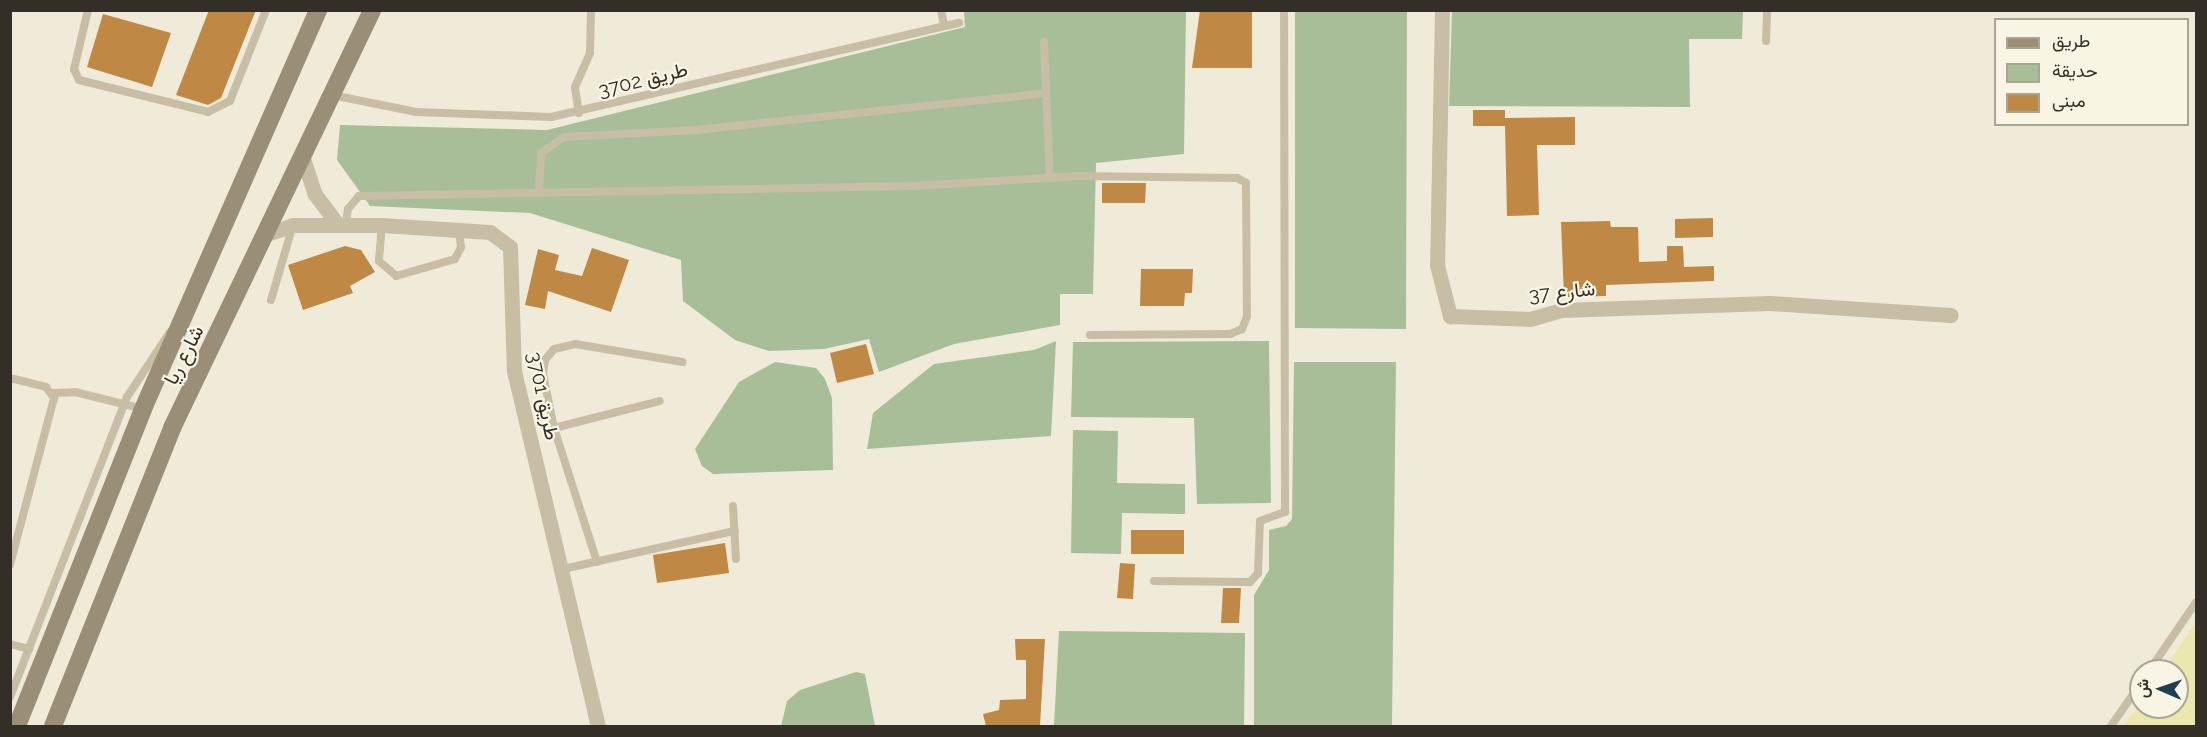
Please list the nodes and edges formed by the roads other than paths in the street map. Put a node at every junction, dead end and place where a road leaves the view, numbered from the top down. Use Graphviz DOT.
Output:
graph roads {
  1 [pos="88,10"];
  2 [pos="266,10"];
  3 [pos="318,10"];
  4 [pos="372,10"];
  5 [pos="591,10"];
  6 [pos="941,10"];
  7 [pos="1284,10"];
  8 [pos="1442,10"];
  9 [pos="1767,10"];
  10 [pos="958,23"];
  11 [pos="944,25"];
  12 [pos="1766,41"];
  13 [pos="1044,42"];
  14 [pos="1046,93"];
  15 [pos="332,95"];
  16 [pos="579,112"];
  17 [pos="302,155"];
  18 [pos="1050,177"];
  19 [pos="539,192"];
  20 [pos="342,223"];
  21 [pos="293,225"];
  22 [pos="382,225"];
  23 [pos="459,231"];
  24 [pos="263,235"];
  25 [pos="271,300"];
  26 [pos="1952,315"];
  27 [pos="181,320"];
  28 [pos="1090,335"];
  29 [pos="684,362"];
  30 [pos="10,378"];
  31 [pos="52,393"];
  32 [pos="660,401"];
  33 [pos="125,403"];
  34 [pos="143,409"];
  35 [pos="554,428"];
  36 [pos="733,506"];
  37 [pos="735,531"];
  38 [pos="736,560"];
  39 [pos="597,562"];
  40 [pos="10,565"];
  41 [pos="563,569"];
  42 [pos="1154,580"];
  43 [pos="2196,602"];
  44 [pos="10,644"];
  45 [pos="29,649"];
  46 [pos="2157,659"];
  47 [pos="10,698"];
  48 [pos="2129,700"];
  49 [pos="17,726"];
  50 [pos="53,726"];
  51 [pos="598,726"];
  52 [pos="2111,726"];
  1 -- 2 [label="lane"];
  3 -- 27 [label="main road, شارع ريا"];
  4 -- 15 [label="main road, شارع ريا"];
  5 -- 16 [label="lane"];
  6 -- 11 [label="lane"];
  7 -- 42 [label="lane"];
  8 -- 26 [label="street, شارع 37"];
  9 -- 12 [label="lane"];
  10 -- 11 [label="lane, طريق 3702"];
  11 -- 16 [label="lane, طريق 3702"];
  13 -- 14 [label="lane"];
  14 -- 18 [label="lane"];
  14 -- 19 [label="lane"];
  15 -- 16 [label="lane, طريق 3702"];
  15 -- 17 [label="main road, شارع ريا"];
  17 -- 20 [label="street"];
  17 -- 24 [label="main road, شارع ريا"];
  18 -- 19 [label="lane"];
  18 -- 28 [label="lane"];
  19 -- 20 [label="lane"];
  20 -- 21 [label="street, طريق 3701"];
  20 -- 22 [label="street, طريق 3701"];
  21 -- 24 [label="street, طريق 3701"];
  21 -- 25 [label="lane"];
  22 -- 23 [label="street, طريق 3701"];
  22 -- 23 [label="lane"];
  23 -- 41 [label="street, طريق 3701"];
  24 -- 50 [label="main road, شارع ريا"];
  27 -- 33 [label="lane"];
  27 -- 34 [label="main road, شارع ريا"];
  29 -- 35 [label="lane"];
  30 -- 31 [label="lane"];
  31 -- 33 [label="lane"];
  31 -- 40 [label="lane"];
  32 -- 35 [label="lane"];
  33 -- 34 [label="lane"];
  33 -- 45 [label="lane"];
  34 -- 49 [label="main road, شارع ريا"];
  35 -- 39 [label="lane"];
  36 -- 37 [label="lane"];
  37 -- 38 [label="lane"];
  37 -- 39 [label="lane"];
  39 -- 41 [label="lane"];
  41 -- 51 [label="street, طريق 3701"];
  43 -- 46 [label="lane"];
  44 -- 45 [label="lane"];
  45 -- 47 [label="lane"];
  48 -- 52 [label="lane"];
}
